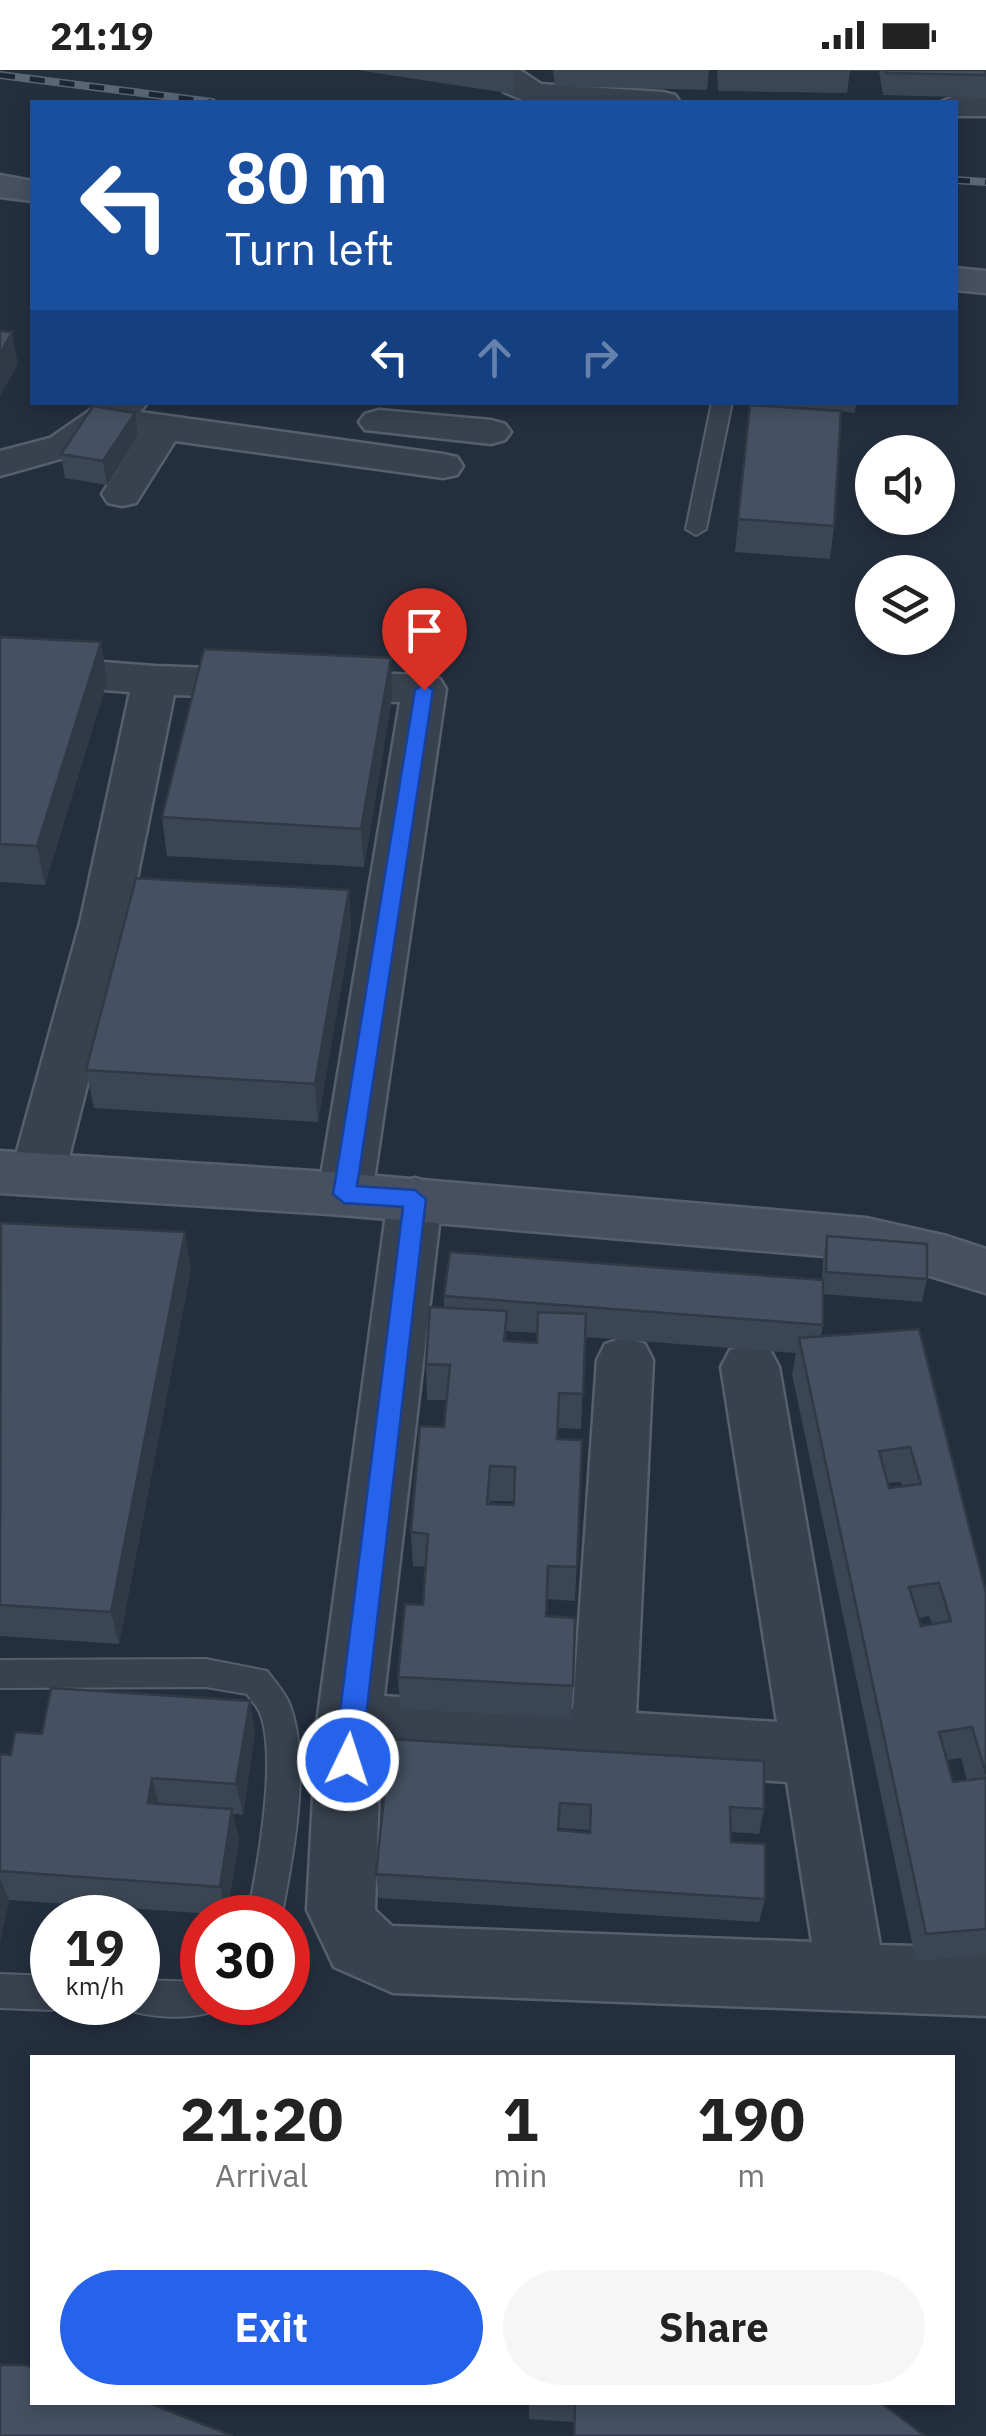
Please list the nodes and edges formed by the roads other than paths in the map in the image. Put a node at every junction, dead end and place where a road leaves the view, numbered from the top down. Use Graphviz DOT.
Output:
graph roads {
  1 [pos="500,70"];
  2 [pos="631,100"];
  3 [pos="958,106"];
  4 [pos="986,106"];
  5 [pos="0,186"];
  6 [pos="30,190"];
  7 [pos="958,279"];
  8 [pos="986,282"];
  9 [pos="721,405"];
  10 [pos="117,411"];
  11 [pos="167,415"];
  12 [pos="491,432"];
  13 [pos="0,464"];
  14 [pos="442,466"];
  15 [pos="122,494"];
  16 [pos="696,530"];
  17 [pos="0,668"];
  18 [pos="155,680"];
  19 [pos="19,1173"];
  20 [pos="344,1194"];
  21 [pos="415,1199"];
  22 [pos="986,1271"];
  23 [pos="625,1360"];
  24 [pos="750,1367"];
  25 [pos="0,1674"];
  26 [pos="349,1723"];
  27 [pos="603,1740"];
  28 [pos="815,1754"];
  29 [pos="270,1895"];
  30 [pos="852,1978"];
  31 [pos="986,1982"];
  32 [pos="0,1991"];
  33 [pos="30,1992"];
  1 -- 2 [label="street"];
  3 -- 4 [label="street"];
  5 -- 6 [label="street"];
  7 -- 8 [label="street"];
  9 -- 16 [label="lane"];
  10 -- 11 [label="street"];
  10 -- 13 [label="street"];
  11 -- 12 [label="street"];
  11 -- 14 [label="street"];
  11 -- 15 [label="street"];
  17 -- 18 [label="street"];
  18 -- 19 [label="street"];
  18 -- 20 [label="street"];
  19 -- 20 [label="street"];
  20 -- 21 [label="street"];
  21 -- 22 [label="street"];
  21 -- 26 [label="street"];
  23 -- 27 [label="street"];
  24 -- 28 [label="street"];
  25 -- 29 [label="lane"];
  26 -- 27 [label="street"];
  26 -- 30 [label="street"];
  27 -- 28 [label="street"];
  28 -- 30 [label="street"];
  30 -- 31 [label="street"];
  32 -- 33 [label="lane"];
}
